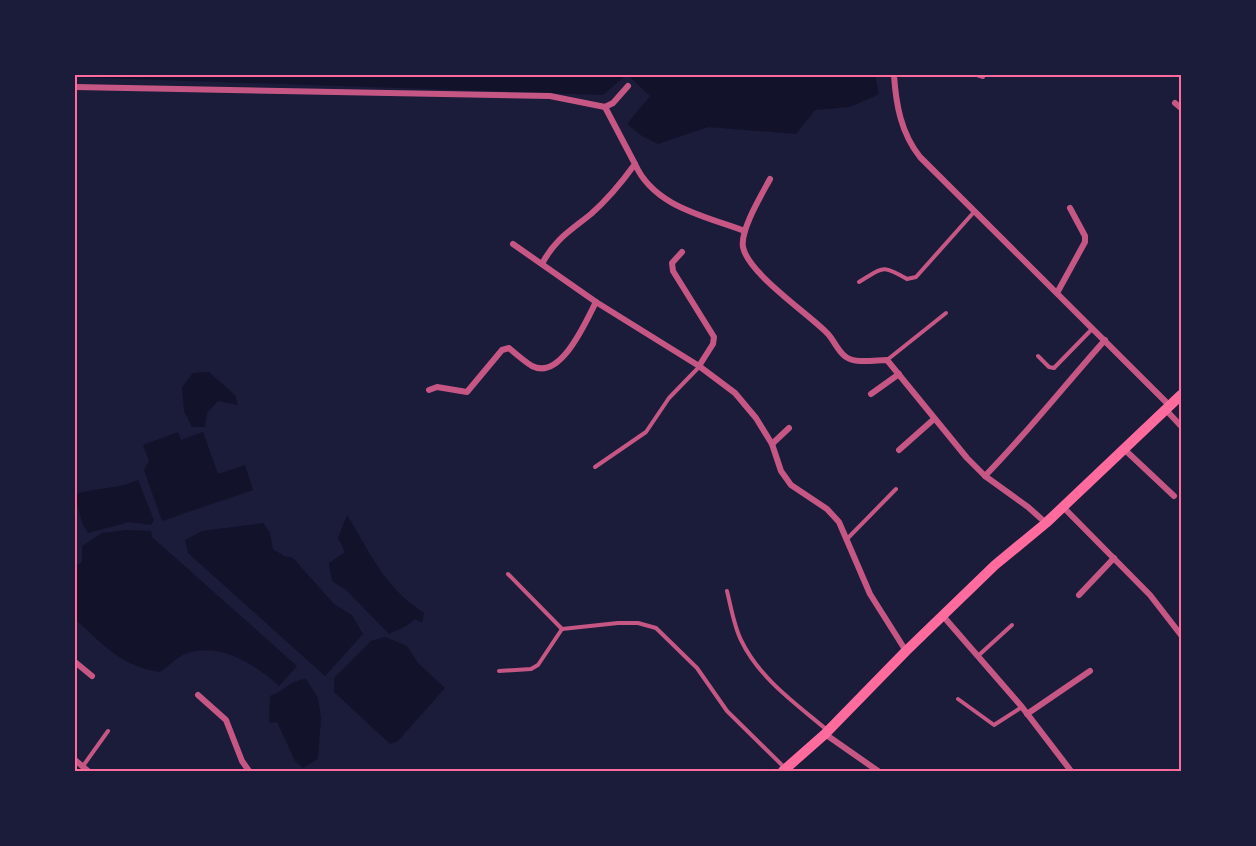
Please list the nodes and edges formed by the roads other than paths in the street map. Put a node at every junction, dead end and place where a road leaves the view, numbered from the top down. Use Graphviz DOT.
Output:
graph roads {
  1 [pos="894,75"];
  2 [pos="976,75"];
  3 [pos="983,77"];
  4 [pos="628,86"];
  5 [pos="75,87"];
  6 [pos="1175,103"];
  7 [pos="605,107"];
  8 [pos="1181,108"];
  9 [pos="635,164"];
  10 [pos="770,179"];
  11 [pos="1070,208"];
  12 [pos="974,212"];
  13 [pos="745,231"];
  14 [pos="513,244"];
  15 [pos="682,252"];
  16 [pos="542,264"];
  17 [pos="859,282"];
  18 [pos="1057,293"];
  19 [pos="596,302"];
  20 [pos="946,313"];
  21 [pos="1094,327"];
  22 [pos="1106,340"];
  23 [pos="1038,356"];
  24 [pos="887,360"];
  25 [pos="699,366"];
  26 [pos="899,374"];
  27 [pos="429,390"];
  28 [pos="871,394"];
  29 [pos="1181,395"];
  30 [pos="1168,408"];
  31 [pos="934,419"];
  32 [pos="1181,426"];
  33 [pos="789,428"];
  34 [pos="772,444"];
  35 [pos="1124,449"];
  36 [pos="899,450"];
  37 [pos="595,467"];
  38 [pos="985,476"];
  39 [pos="897,489"];
  40 [pos="1174,496"];
  41 [pos="1063,507"];
  42 [pos="1046,523"];
  43 [pos="847,539"];
  44 [pos="1114,558"];
  45 [pos="508,574"];
  46 [pos="727,591"];
  47 [pos="1079,595"];
  48 [pos="944,616"];
  49 [pos="1012,625"];
  50 [pos="562,629"];
  51 [pos="1181,635"];
  52 [pos="906,651"];
  53 [pos="979,655"];
  54 [pos="75,662"];
  55 [pos="499,671"];
  56 [pos="1090,671"];
  57 [pos="92,676"];
  58 [pos="198,695"];
  59 [pos="958,699"];
  60 [pos="1022,707"];
  61 [pos="1027,714"];
  62 [pos="108,731"];
  63 [pos="826,732"];
  64 [pos="75,760"];
  65 [pos="85,769"];
  66 [pos="784,770"];
  67 [pos="249,771"];
  68 [pos="878,771"];
  69 [pos="1071,771"];
  1 -- 12 [label="street"];
  2 -- 3 [label="lane"];
  4 -- 7 [label="street"];
  5 -- 7 [label="street"];
  6 -- 8 [label="street"];
  7 -- 9 [label="street"];
  9 -- 13 [label="street"];
  9 -- 16 [label="street"];
  10 -- 13 [label="street"];
  11 -- 18 [label="street"];
  12 -- 17 [label="lane"];
  12 -- 18 [label="street"];
  13 -- 24 [label="street"];
  14 -- 16 [label="street"];
  15 -- 25 [label="street"];
  16 -- 19 [label="street"];
  18 -- 21 [label="street"];
  19 -- 25 [label="street"];
  19 -- 27 [label="street"];
  20 -- 24 [label="lane"];
  21 -- 22 [label="street"];
  21 -- 23 [label="lane"];
  22 -- 30 [label="street"];
  22 -- 38 [label="street"];
  24 -- 26 [label="street"];
  25 -- 34 [label="street"];
  25 -- 37 [label="lane"];
  26 -- 28 [label="street"];
  26 -- 31 [label="street"];
  29 -- 30 [label="main road"];
  30 -- 32 [label="street"];
  30 -- 35 [label="main road"];
  31 -- 36 [label="street"];
  31 -- 38 [label="street"];
  33 -- 34 [label="street"];
  34 -- 43 [label="street"];
  35 -- 40 [label="street"];
  35 -- 41 [label="main road"];
  38 -- 42 [label="street"];
  39 -- 43 [label="lane"];
  41 -- 42 [label="main road"];
  41 -- 44 [label="street"];
  42 -- 48 [label="main road"];
  43 -- 52 [label="street"];
  44 -- 47 [label="street"];
  44 -- 51 [label="street"];
  45 -- 50 [label="lane"];
  46 -- 63 [label="lane"];
  48 -- 52 [label="main road"];
  48 -- 53 [label="street"];
  49 -- 53 [label="lane"];
  50 -- 55 [label="lane"];
  50 -- 66 [label="lane"];
  52 -- 63 [label="main road"];
  53 -- 60 [label="street"];
  54 -- 57 [label="street"];
  56 -- 61 [label="street"];
  58 -- 67 [label="street"];
  59 -- 60 [label="lane"];
  60 -- 61 [label="street"];
  61 -- 69 [label="street"];
  62 -- 65 [label="lane"];
  63 -- 66 [label="main road"];
  63 -- 68 [label="street"];
  64 -- 65 [label="street"];
}
